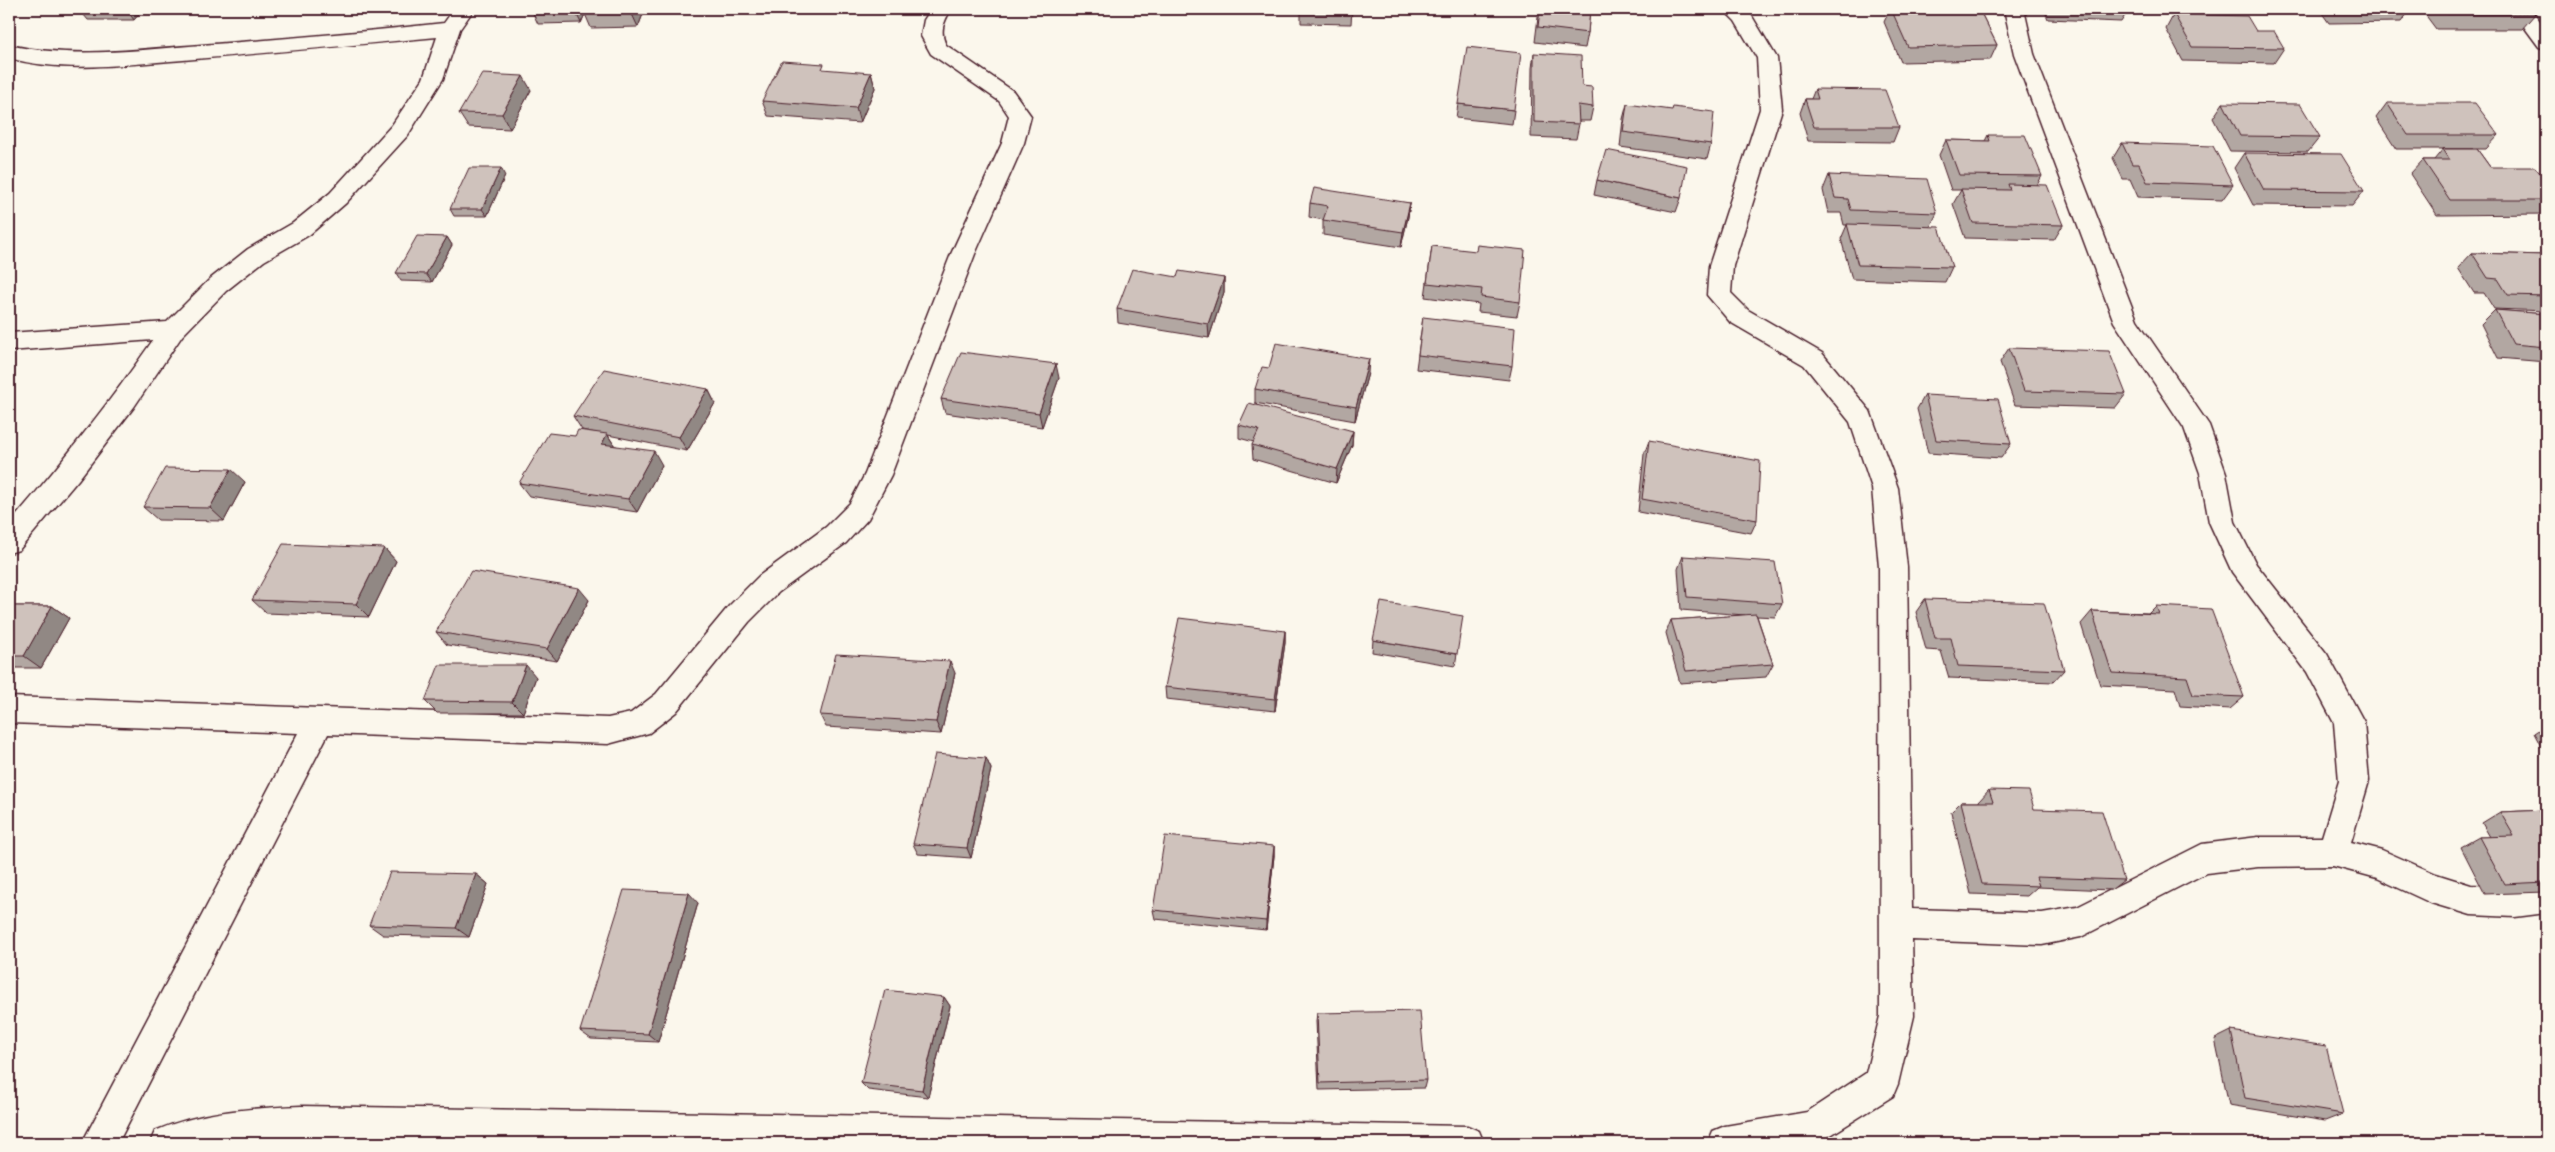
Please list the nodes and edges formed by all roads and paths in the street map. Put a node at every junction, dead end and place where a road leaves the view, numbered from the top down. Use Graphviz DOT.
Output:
graph roads {
  1 [pos="464,9"];
  2 [pos="940,9"];
  3 [pos="1733,9"];
  4 [pos="2014,9"];
  5 [pos="2521,9"];
  6 [pos="450,29"];
  7 [pos="2546,43"];
  8 [pos="9,51"];
  9 [pos="173,330"];
  10 [pos="9,342"];
  11 [pos="9,542"];
  12 [pos="9,710"];
  13 [pos="319,722"];
  14 [pos="2334,851"];
  15 [pos="2546,898"];
  16 [pos="1896,924"];
  17 [pos="99,1143"];
  18 [pos="168,1143"];
  19 [pos="1467,1143"];
  20 [pos="1725,1143"];
  1 -- 6 [label="street"];
  2 -- 13 [label="street"];
  3 -- 16 [label="street"];
  4 -- 14 [label="street"];
  5 -- 7 [label="street"];
  6 -- 8 [label="street"];
  6 -- 9 [label="street"];
  9 -- 10 [label="street"];
  9 -- 11 [label="street"];
  12 -- 13 [label="street"];
  13 -- 17 [label="street"];
  14 -- 15 [label="street"];
  14 -- 16 [label="street"];
  16 -- 20 [label="street"];
  18 -- 19 [label="street"];
}
